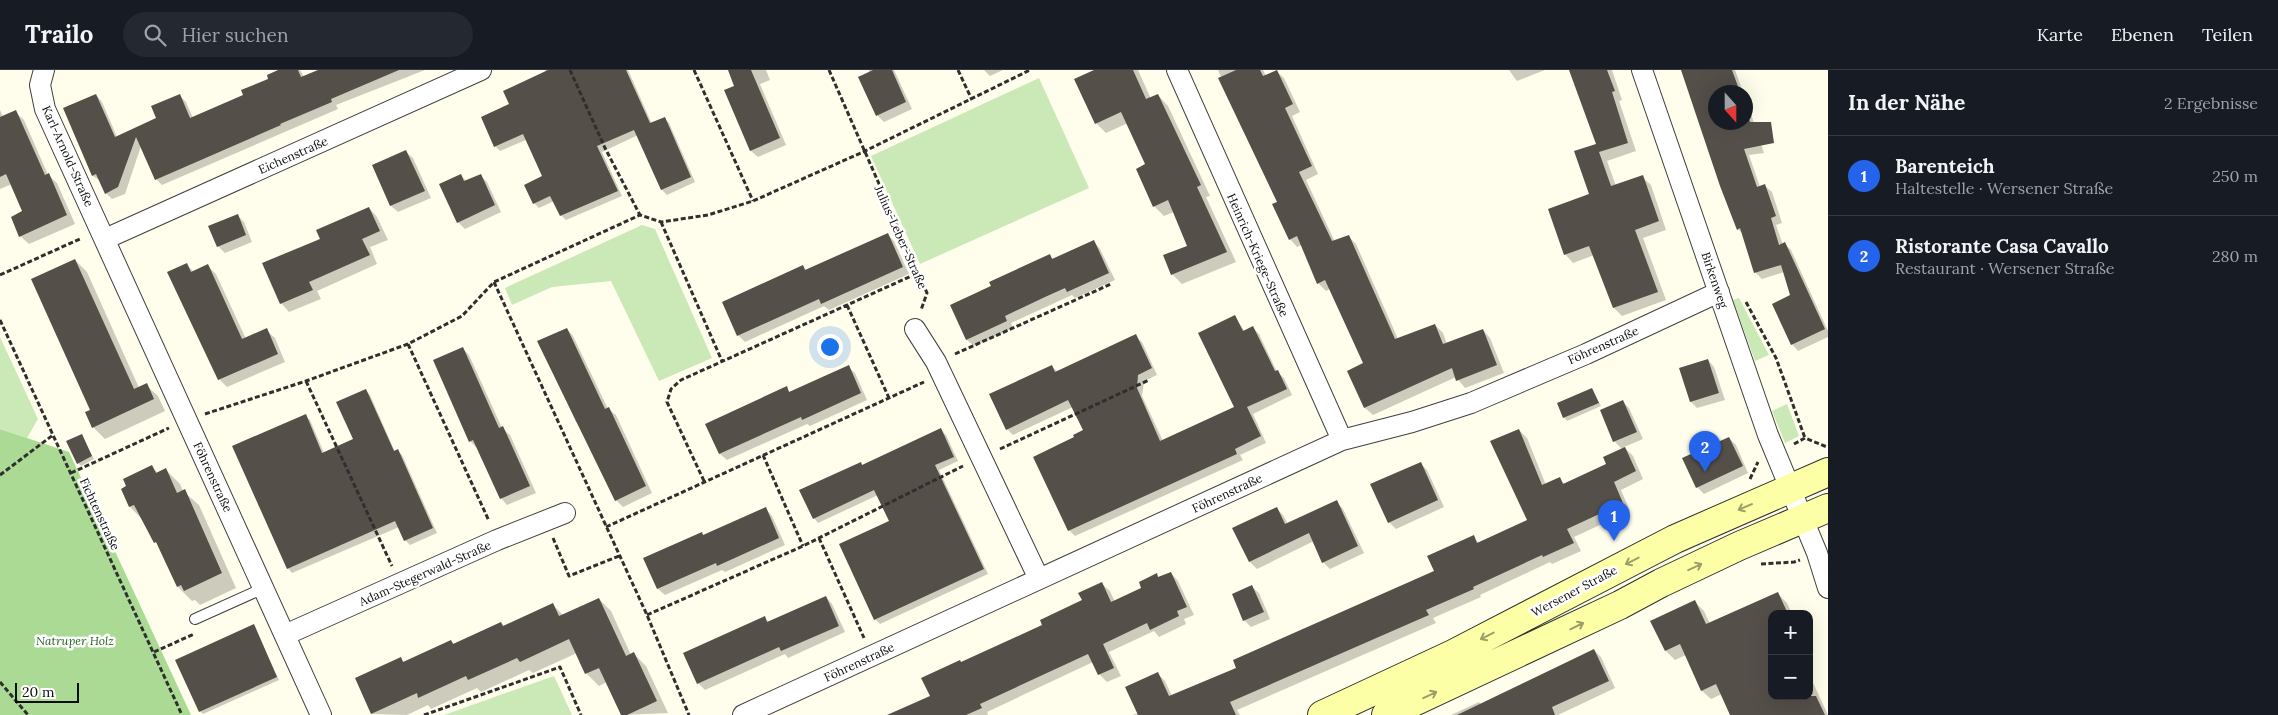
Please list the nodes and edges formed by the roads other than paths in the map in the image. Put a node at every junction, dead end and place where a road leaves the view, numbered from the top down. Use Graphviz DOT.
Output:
graph roads {
  1 [pos="44,70"];
  2 [pos="482,70"];
  3 [pos="1177,70"];
  4 [pos="1642,70"];
  5 [pos="103,235"];
  6 [pos="1719,292"];
  7 [pos="915,329"];
  8 [pos="1342,440"];
  9 [pos="1828,472"];
  10 [pos="1790,488"];
  11 [pos="1828,508"];
  12 [pos="565,513"];
  13 [pos="1803,519"];
  14 [pos="1039,579"];
  15 [pos="264,588"];
  16 [pos="1828,588"];
  17 [pos="195,619"];
  18 [pos="285,635"];
  19 [pos="321,715"];
  20 [pos="742,715"];
  21 [pos="1322,715"];
  22 [pos="1386,715"];
  1 -- 5 [label="street, Karl-Arnold-Straße"];
  2 -- 5 [label="street, Eichenstraße"];
  3 -- 8 [label="street, Heinrich-Kriege-Straße"];
  4 -- 6 [label="street, Birkenweg"];
  5 -- 15 [label="street, Föhrenstraße"];
  6 -- 8 [label="street, Föhrenstraße"];
  6 -- 10 [label="street, Birkenweg"];
  7 -- 14 [label="street"];
  8 -- 14 [label="street, Föhrenstraße"];
  9 -- 10 [label="main road, Wersener Straße"];
  10 -- 13 [label="street, Birkenweg"];
  10 -- 21 [label="main road, Wersener Straße, one-way"];
  11 -- 13 [label="main road"];
  12 -- 18 [label="street, Adam-Stegerwald-Straße"];
  13 -- 16 [label="street, Birkenweg"];
  22 -- 13 [label="main road, one-way"];
  14 -- 20 [label="street, Föhrenstraße"];
  15 -- 17 [label="lane"];
  15 -- 18 [label="street, Föhrenstraße"];
  18 -- 19 [label="street, Föhrenstraße"];
}
